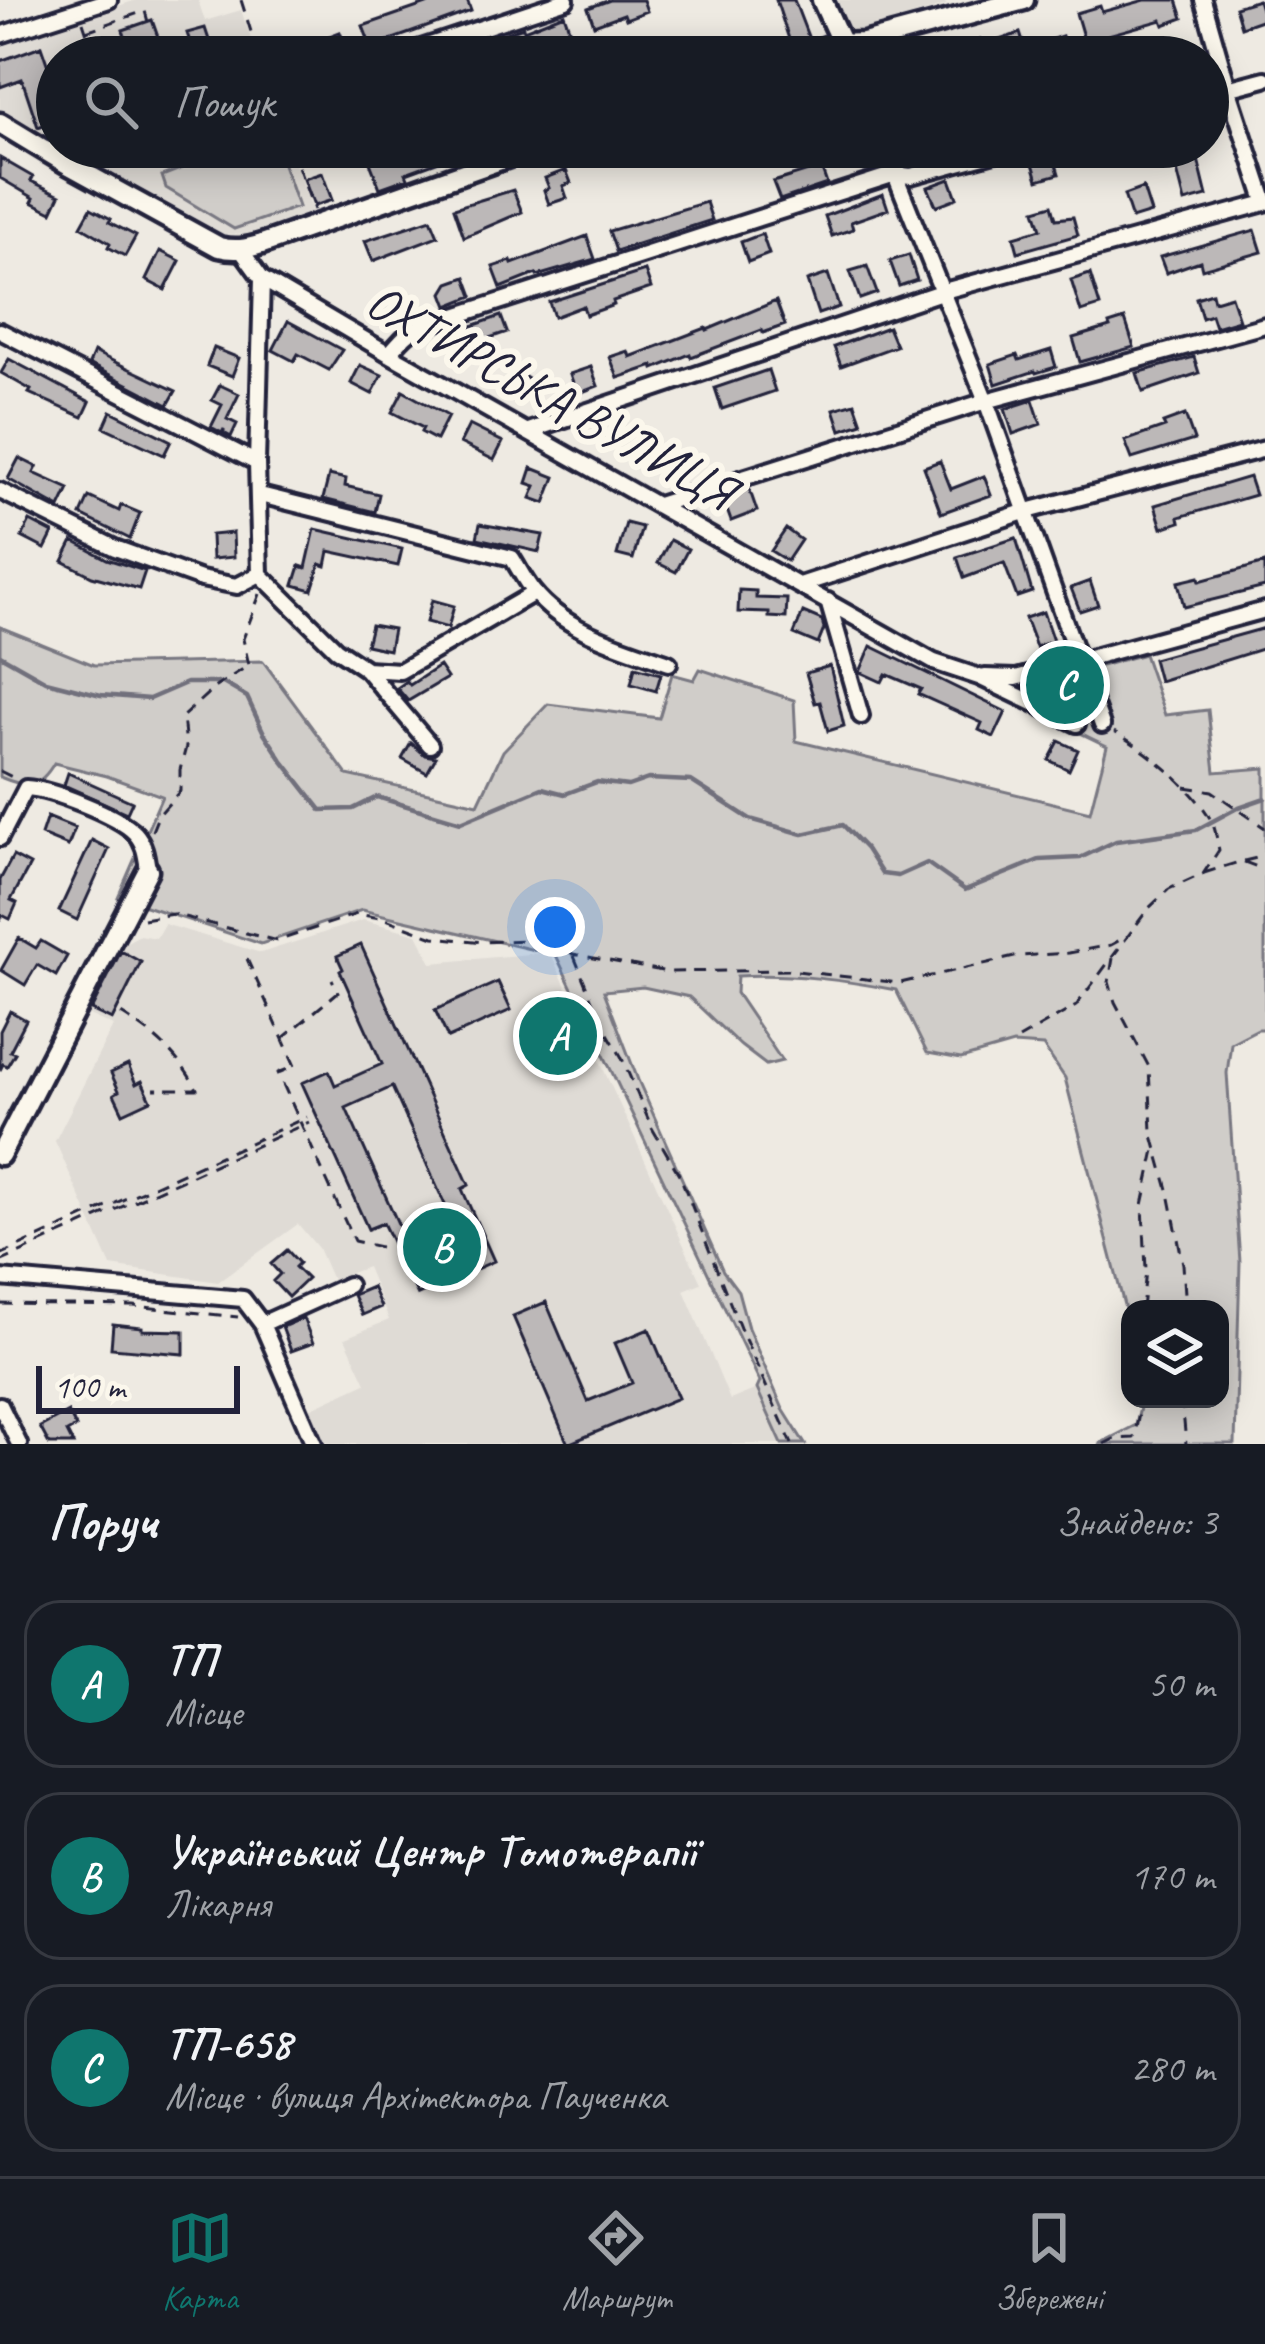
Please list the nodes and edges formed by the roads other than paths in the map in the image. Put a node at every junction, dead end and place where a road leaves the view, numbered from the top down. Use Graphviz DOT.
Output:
graph roads {
  1 [pos="109,0"];
  2 [pos="566,0"];
  3 [pos="822,0"];
  4 [pos="1024,0"];
  5 [pos="1203,0"];
  6 [pos="0,34"];
  7 [pos="457,36"];
  8 [pos="838,36"];
  9 [pos="890,36"];
  10 [pos="1213,36"];
  11 [pos="1265,79"];
  12 [pos="1229,88"];
  13 [pos="1229,91"];
  14 [pos="0,123"];
  15 [pos="36,144"];
  16 [pos="79,168"];
  17 [pos="477,168"];
  18 [pos="893,168"];
  19 [pos="940,168"];
  20 [pos="896,175"];
  21 [pos="1265,202"];
  22 [pos="241,250"];
  23 [pos="262,279"];
  24 [pos="944,291"];
  25 [pos="1265,325"];
  26 [pos="0,331"];
  27 [pos="389,354"];
  28 [pos="986,401"];
  29 [pos="529,431"];
  30 [pos="1265,449"];
  31 [pos="257,463"];
  32 [pos="0,491"];
  33 [pos="260,495"];
  34 [pos="658,505"];
  35 [pos="1027,511"];
  36 [pos="260,574"];
  37 [pos="800,585"];
  38 [pos="534,593"];
  39 [pos="828,602"];
  40 [pos="1265,610"];
  41 [pos="1078,660"];
  42 [pos="669,663"];
  43 [pos="366,669"];
  44 [pos="979,677"];
  45 [pos="861,716"];
  46 [pos="1077,724"];
  47 [pos="1102,725"];
  48 [pos="430,746"];
  49 [pos="0,838"];
  50 [pos="148,870"];
  51 [pos="0,1155"];
  52 [pos="0,1277"];
  53 [pos="348,1285"];
  54 [pos="262,1324"];
  55 [pos="0,1405"];
  56 [pos="19,1444"];
  57 [pos="314,1444"];
  1 -- 6 [label="street"];
  2 -- 7 [label="street"];
  3 -- 8 [label="street"];
  4 -- 9 [label="street"];
  5 -- 10 [label="street"];
  11 -- 12 [label="street"];
  13 -- 21 [label="street"];
  14 -- 15 [label="street"];
  16 -- 22 [label="street"];
  17 -- 22 [label="street"];
  18 -- 20 [label="street"];
  19 -- 20 [label="street"];
  20 -- 24 [label="street"];
  20 -- 27 [label="street"];
  21 -- 24 [label="street"];
  22 -- 23 [label="street, ОХТИРСЬКА ВУЛИЦЯ"];
  23 -- 27 [label="street, ОХТИРСЬКА ВУЛИЦЯ"];
  23 -- 31 [label="street"];
  24 -- 28 [label="street"];
  24 -- 29 [label="street"];
  25 -- 28 [label="street"];
  26 -- 31 [label="street"];
  27 -- 29 [label="street, ОХТИРСЬКА ВУЛИЦЯ"];
  28 -- 34 [label="street"];
  28 -- 35 [label="street"];
  29 -- 34 [label="street, ОХТИРСЬКА ВУЛИЦЯ"];
  30 -- 35 [label="street"];
  31 -- 33 [label="street"];
  32 -- 36 [label="street"];
  33 -- 36 [label="street"];
  33 -- 38 [label="street"];
  34 -- 37 [label="street, ОХТИРСЬКА ВУЛИЦЯ"];
  35 -- 37 [label="street"];
  35 -- 41 [label="street"];
  36 -- 43 [label="street"];
  37 -- 39 [label="street, ОХТИРСЬКА ВУЛИЦЯ"];
  38 -- 42 [label="street"];
  38 -- 43 [label="street"];
  39 -- 44 [label="street, ОХТИРСЬКА ВУЛИЦЯ"];
  39 -- 45 [label="street"];
  40 -- 41 [label="street"];
  41 -- 44 [label="street"];
  41 -- 47 [label="street"];
  43 -- 48 [label="street"];
  44 -- 46 [label="street, ОХТИРСЬКА ВУЛИЦЯ"];
  49 -- 50 [label="street"];
  50 -- 51 [label="street"];
  52 -- 54 [label="street"];
  53 -- 54 [label="street"];
  54 -- 57 [label="street"];
  55 -- 56 [label="street"];
}
